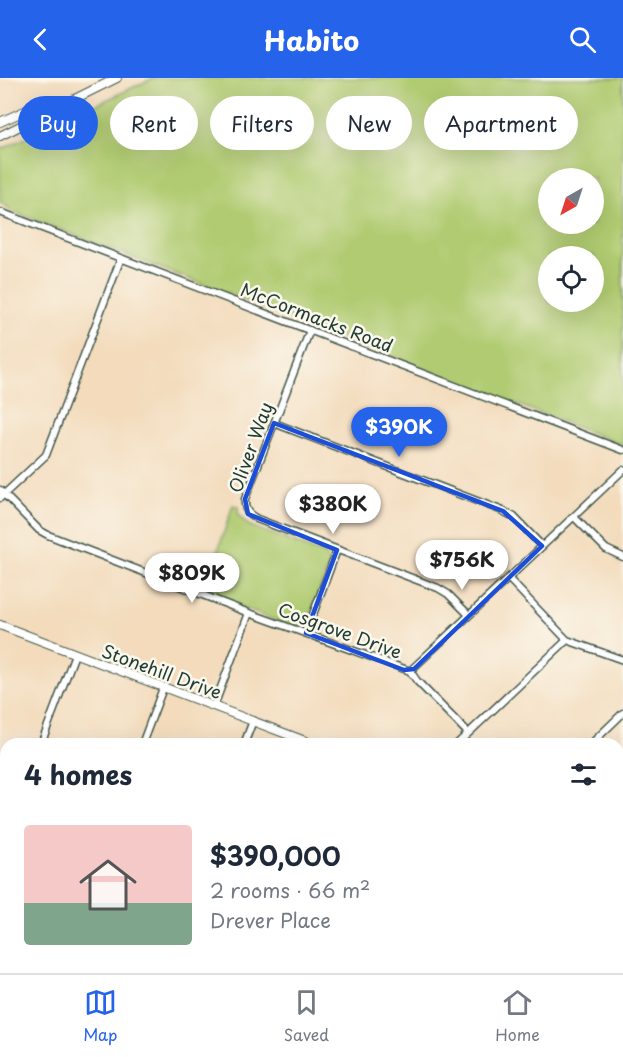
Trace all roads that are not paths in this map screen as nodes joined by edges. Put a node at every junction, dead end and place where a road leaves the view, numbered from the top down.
1 (117, 78) edge
2 (79, 96) edge
3 (18, 114) edge
4 (0, 122) edge
5 (18, 127) edge
6 (0, 136) edge
7 (0, 212) edge
8 (121, 258) junction
9 (310, 330) junction
10 (274, 423) junction
11 (623, 450) edge
12 (623, 470) edge
13 (1, 494) edge
14 (574, 517) junction
15 (542, 546) junction
16 (337, 550) junction
17 (623, 557) edge
18 (508, 578) junction
19 (249, 614) junction
20 (469, 615) junction
21 (0, 625) edge
22 (306, 633) junction
23 (567, 640) junction
24 (75, 654) junction
25 (623, 660) edge
26 (410, 671) junction
27 (163, 688) junction
28 (214, 706) junction
29 (623, 713) edge
30 (253, 721) junction
31 (468, 734) junction
32 (43, 738) edge
33 (144, 738) edge
34 (246, 738) edge
35 (297, 738) edge
36 (464, 738) edge
37 (597, 738) edge

1 - 2 street
3 - 4 street
5 - 6 street
7 - 8 street, McCormacks Road
8 - 9 street, McCormacks Road
8 - 13 street
9 - 10 street, Oliver Way
9 - 11 street, McCormacks Road
10 - 15 street
10 - 16 street, Oliver Way
12 - 14 street, Cosgrove Drive
13 - 19 street, Cosgrove Drive
14 - 15 street, Cosgrove Drive
14 - 17 street
15 - 18 street, Cosgrove Drive
16 - 20 street, Oliver Way
16 - 22 street
18 - 20 street, Cosgrove Drive
18 - 23 street
19 - 22 street, Cosgrove Drive
19 - 28 street
20 - 26 street, Cosgrove Drive
21 - 24 street, Stonehill Drive
22 - 26 street, Cosgrove Drive
23 - 25 street
23 - 31 street
24 - 27 street, Stonehill Drive
24 - 32 street
26 - 31 street
27 - 28 street, Stonehill Drive
27 - 33 street
28 - 30 street, Stonehill Drive
29 - 37 street
30 - 34 street
30 - 35 street, Stonehill Drive
31 - 36 street

